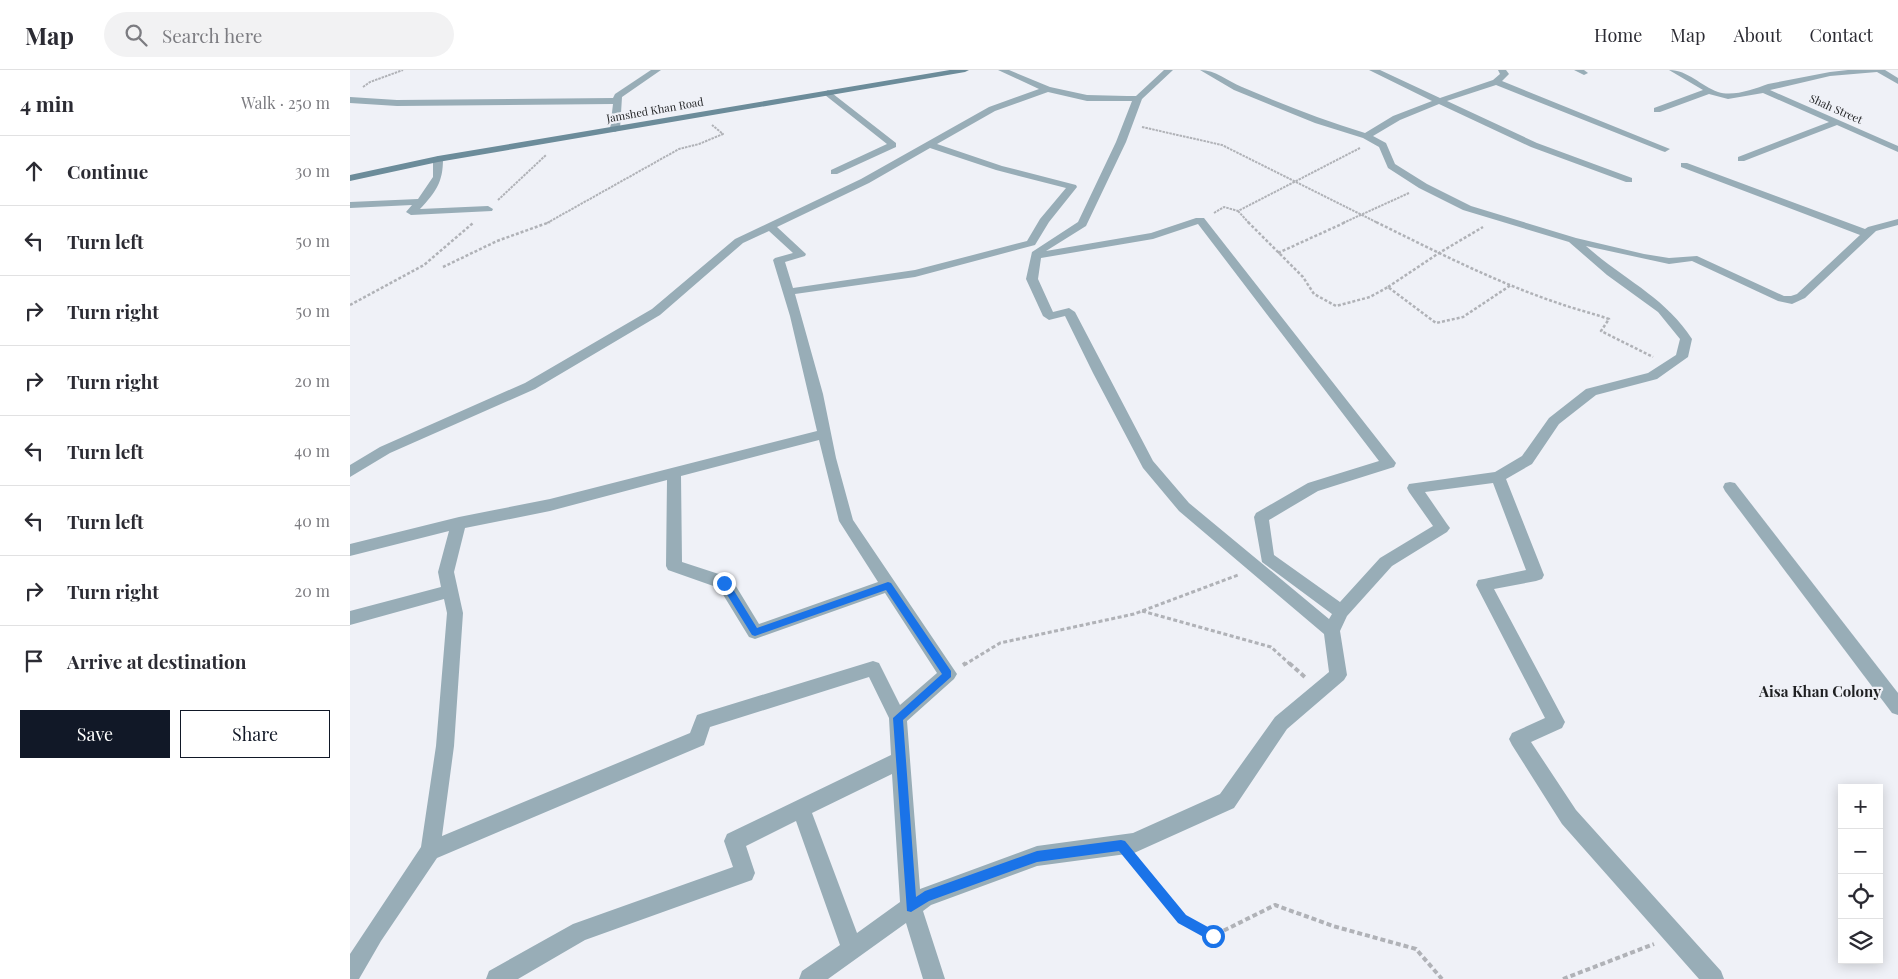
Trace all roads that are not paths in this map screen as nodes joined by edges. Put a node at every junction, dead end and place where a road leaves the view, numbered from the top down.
1 (657, 70) edge
2 (965, 70) edge
3 (1002, 70) edge
4 (1169, 70) edge
5 (1204, 70) edge
6 (1373, 70) edge
7 (1502, 70) edge
8 (1673, 70) edge
9 (1820, 70) edge
10 (1878, 70) edge
11 (1830, 74) junction
12 (1898, 81) edge
13 (1496, 82) junction
14 (1047, 89) junction
15 (1764, 90) junction
16 (1709, 91) junction
17 (828, 93) junction
18 (1138, 98) junction
19 (350, 100) edge
20 (618, 100) junction
21 (1440, 102) junction
22 (1657, 110) dead end
23 (1838, 122) junction
24 (615, 129) junction
25 (1370, 138) junction
26 (931, 145) junction
27 (1665, 149) dead end
28 (1898, 149) edge
29 (438, 159) junction
30 (1741, 159) dead end
31 (1684, 165) dead end
32 (834, 172) dead end
33 (350, 178) edge
34 (1629, 180) dead end
35 (422, 202) junction
36 (350, 205) edge
37 (488, 210) road end
38 (1898, 222) edge
39 (770, 226) junction
40 (1868, 234) junction
41 (1573, 240) junction
42 (1036, 256) junction
43 (788, 292) junction
44 (824, 434) junction
45 (350, 472) edge
46 (674, 474) junction
47 (1498, 477) junction
48 (1730, 487) dead end
49 (459, 523) junction
50 (350, 550) edge
51 (888, 585) junction
52 (450, 591) junction
53 (1341, 612) junction
54 (350, 618) edge
55 (1332, 631) junction
56 (1898, 707) edge
57 (898, 718) junction
58 (900, 760) junction
59 (800, 809) junction
60 (430, 851) junction
61 (911, 907) junction
62 (852, 949) junction
63 (350, 974) edge
64 (498, 979) edge
65 (810, 979) edge
66 (934, 979) edge
67 (1713, 979) edge

1 - 20 street
2 - 17 street, Jamshed Khan Road
3 - 14 street
4 - 18 street
5 - 25 street
6 - 21 street
7 - 13 street
8 - 16 street
9 - 11 street
10 - 11 street
10 - 12 street
11 - 15 street
13 - 21 street
13 - 27 street
14 - 18 street
14 - 26 street
15 - 16 street
15 - 23 street, Shah Street
16 - 22 street
17 - 24 street, Jamshed Khan Road
17 - 32 street
18 - 42 street
19 - 20 street
20 - 24 street
21 - 25 street
21 - 34 street
23 - 28 street, Shah Street
23 - 30 street
24 - 29 street, Jamshed Khan Road
25 - 41 street
26 - 39 street
26 - 43 street
29 - 33 street, Jamshed Khan Road
29 - 35 street
31 - 40 street
35 - 36 street
35 - 37 street
38 - 40 street
39 - 43 street
39 - 45 street
40 - 41 street
41 - 47 street
42 - 53 street
42 - 55 street
43 - 44 street
44 - 46 street
44 - 51 street
46 - 49 street
46 - 51 street
47 - 53 street
47 - 67 street
48 - 56 street
49 - 50 street
49 - 52 street
51 - 57 street
52 - 54 street
52 - 60 street
53 - 55 street
55 - 61 street
57 - 58 street
57 - 60 street
58 - 59 street
58 - 61 street
59 - 62 street
59 - 64 street
60 - 63 street
61 - 62 street
61 - 66 street
62 - 65 street

